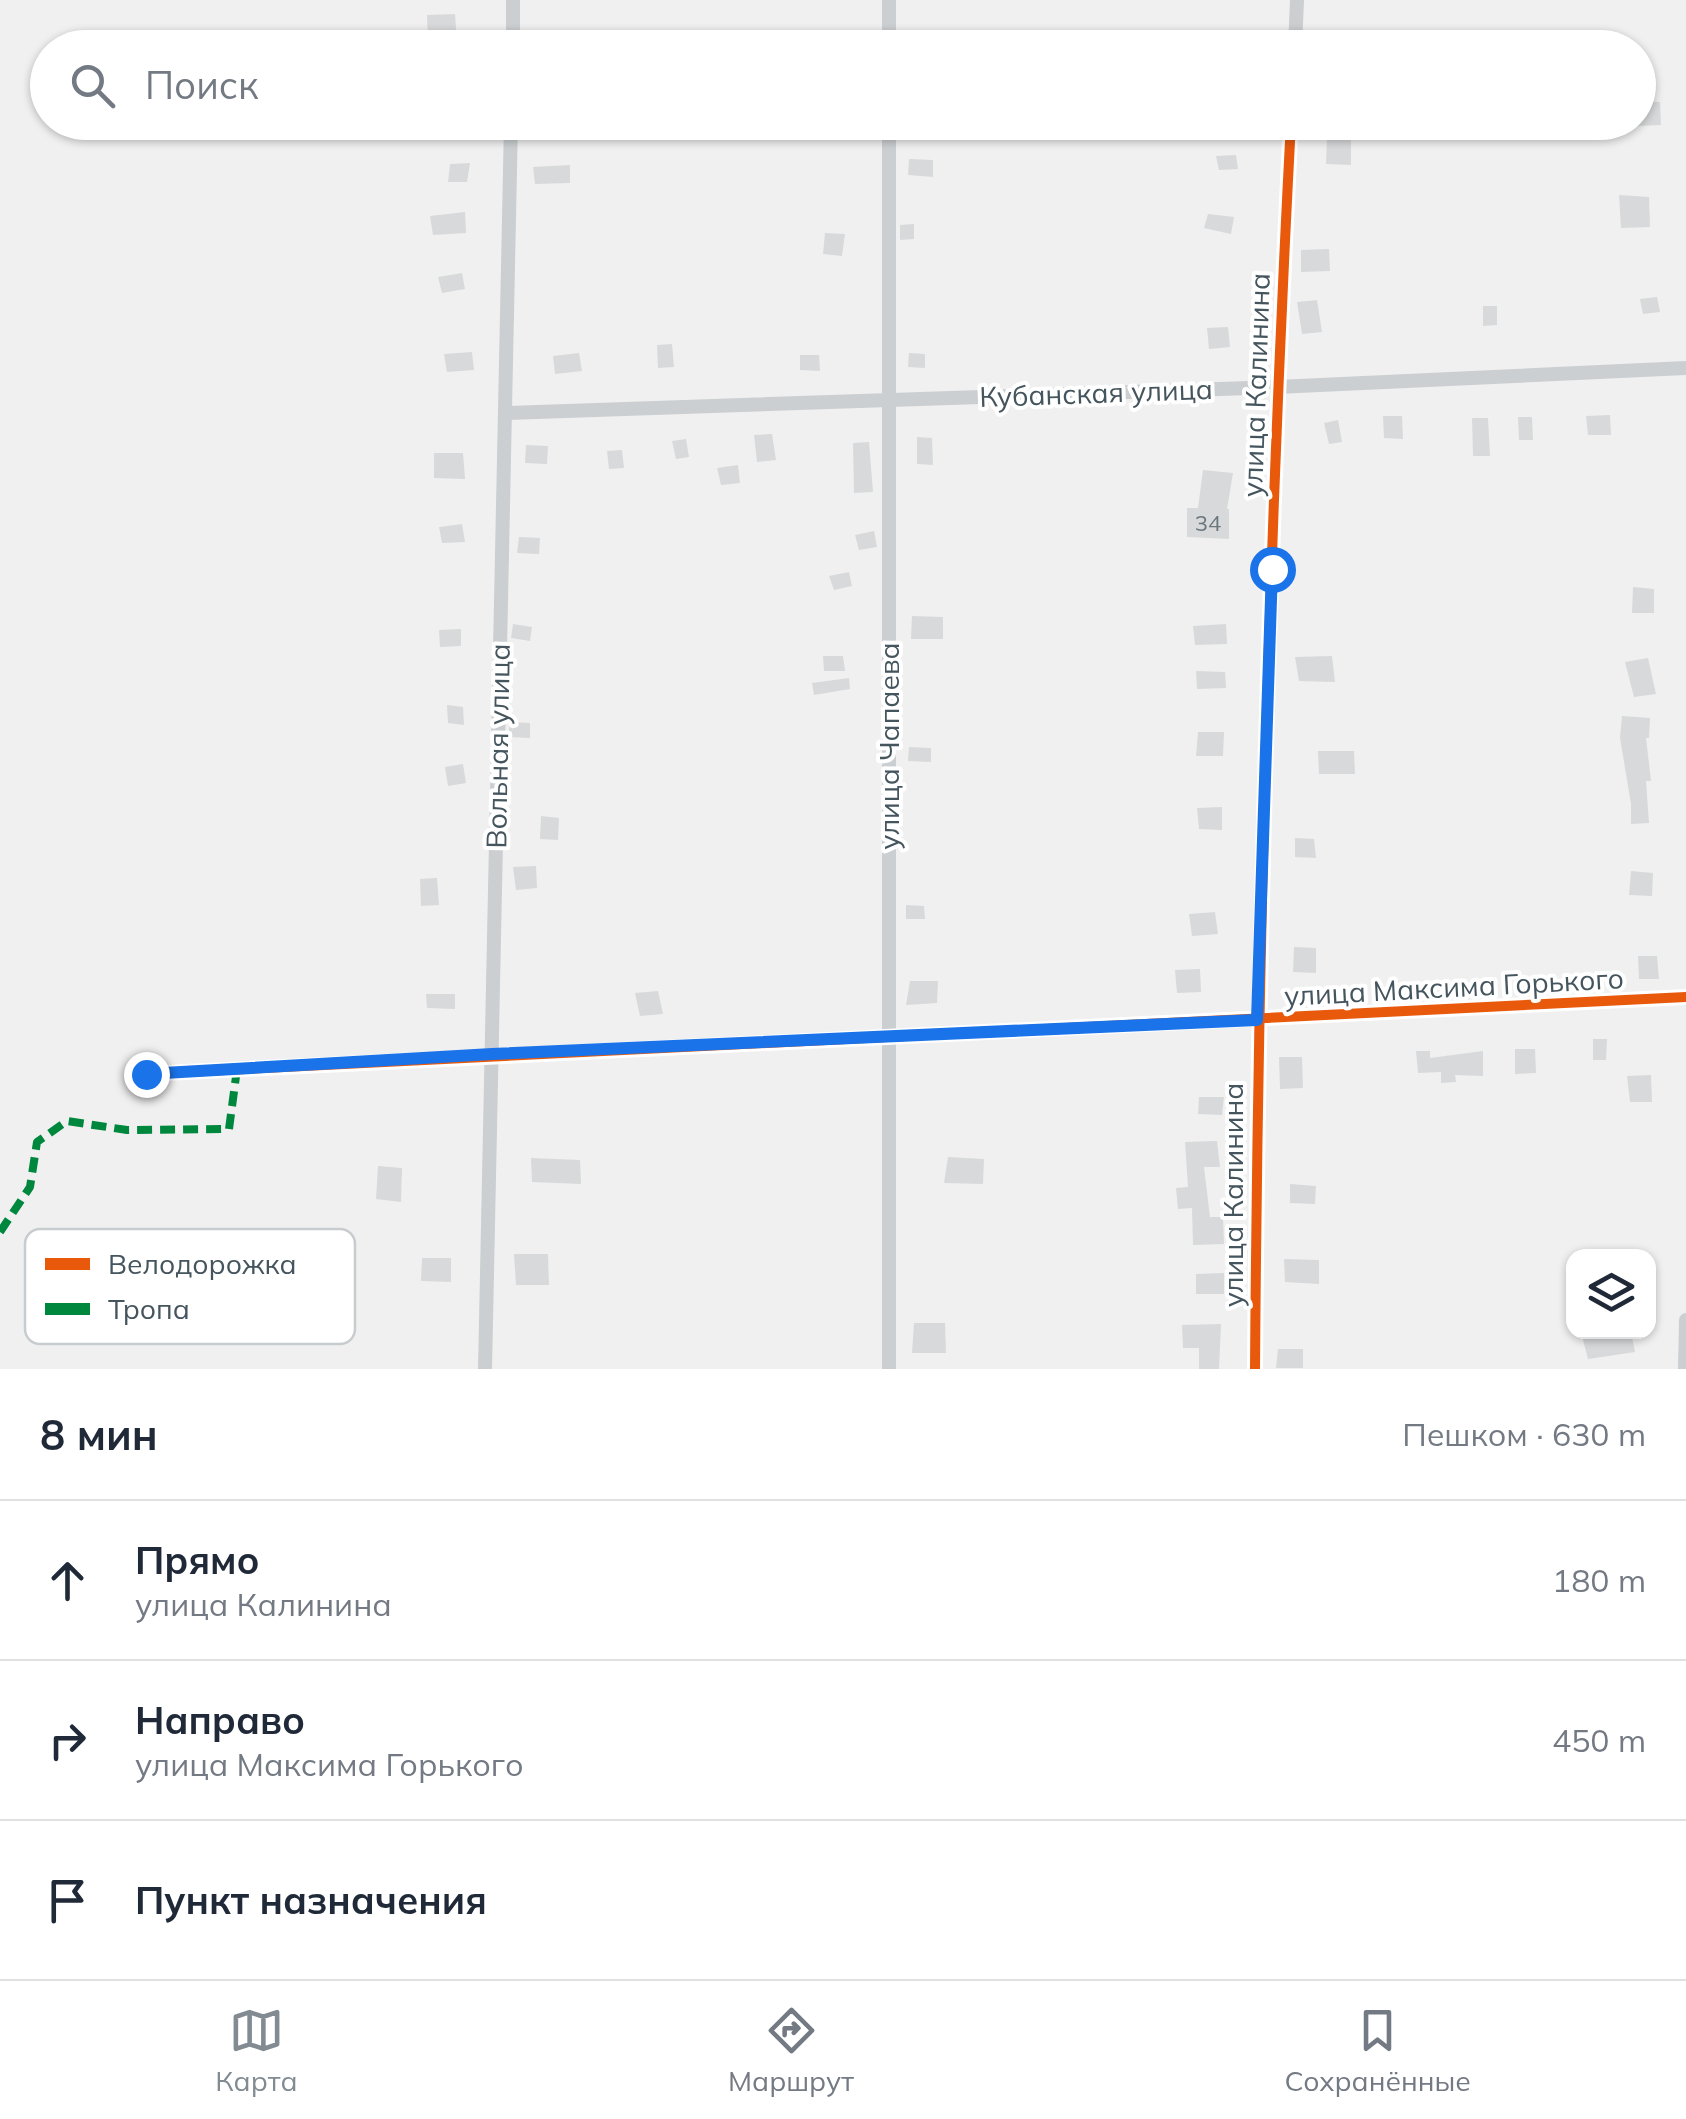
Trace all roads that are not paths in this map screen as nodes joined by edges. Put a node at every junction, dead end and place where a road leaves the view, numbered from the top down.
1 (514, 0) edge
2 (888, 0) edge
3 (1297, 0) edge
4 (513, 30) edge
5 (889, 30) edge
6 (1296, 30) edge
7 (511, 140) edge
8 (889, 140) edge
9 (1290, 140) edge
10 (1686, 368) edge
11 (1277, 386) junction
12 (889, 400) junction
13 (505, 413) junction
14 (1686, 997) edge
15 (1257, 1020) junction
16 (890, 1038) junction
17 (492, 1054) junction
18 (146, 1074) dead end
19 (1686, 1320) edge
20 (485, 1369) edge
21 (889, 1369) edge
22 (1255, 1369) edge
23 (1686, 1369) edge

1 - 4 street
2 - 5 street
3 - 6 street
7 - 13 street, Вольная улица
8 - 12 street, улица Чапаева
9 - 11 street, улица Калинина
10 - 11 street, Кубанская улица
11 - 12 street, Кубанская улица
11 - 15 street, улица Калинина
12 - 13 street, Кубанская улица
12 - 16 street, улица Чапаева
13 - 17 street, Вольная улица
14 - 15 street, улица Максима Горького
15 - 16 street, улица Максима Горького
15 - 22 street, улица Калинина
16 - 17 street, улица Максима Горького
16 - 21 street, улица Чапаева
17 - 18 street, улица Максима Горького
17 - 20 street, Вольная улица
19 - 23 street

